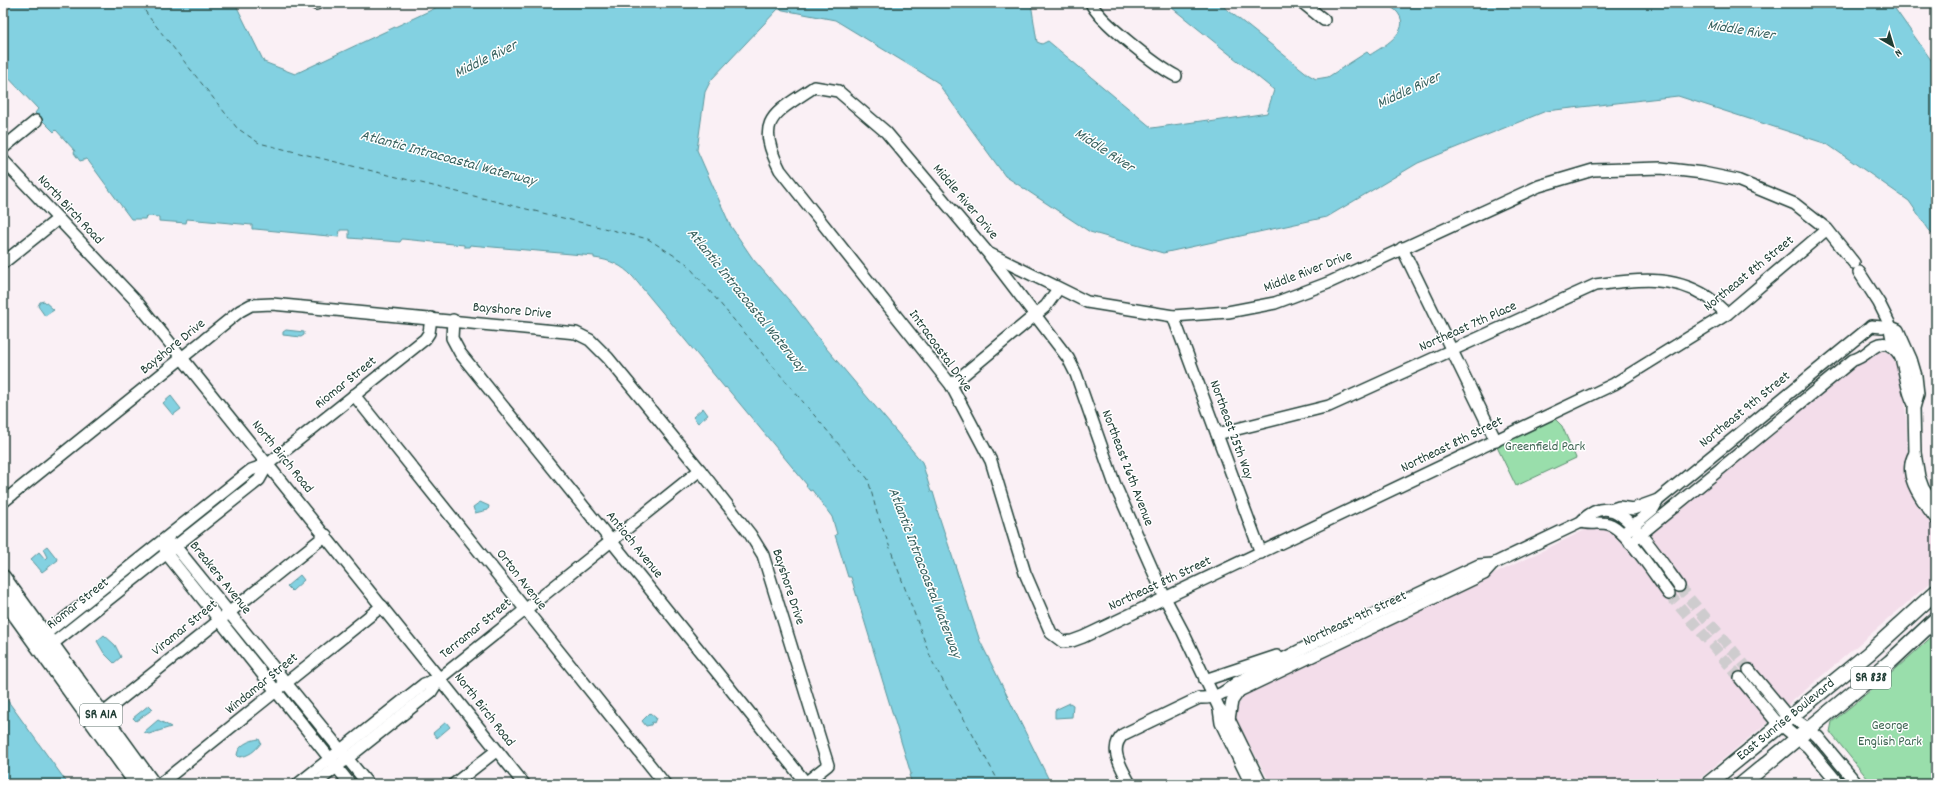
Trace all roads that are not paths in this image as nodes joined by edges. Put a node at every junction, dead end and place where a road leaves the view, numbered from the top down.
1 (1091, 3) edge
2 (1303, 3) edge
3 (1324, 20) dead end
4 (1176, 76) dead end
5 (788, 104) joint
6 (36, 121) dead end
7 (3, 148) edge
8 (3, 160) edge
9 (58, 220) junction
10 (1827, 229) junction
11 (1402, 248) junction
12 (988, 253) junction
13 (3, 264) edge
14 (1058, 289) junction
15 (1036, 314) junction
16 (1727, 314) junction
17 (1173, 316) junction
18 (431, 318) junction
19 (453, 320) junction
20 (1887, 325) junction
21 (1451, 351) junction
22 (1901, 357) junction
23 (182, 359) junction
24 (1853, 360) junction
25 (951, 385) junction
26 (354, 395) junction
27 (1914, 404) junction
28 (1217, 434) junction
29 (1496, 441) junction
30 (1916, 454) junction
31 (268, 464) junction
32 (700, 470) junction
33 (1658, 500) junction
34 (3, 502) edge
35 (1936, 508) edge
36 (1610, 510) junction
37 (1936, 519) edge
38 (1581, 522) junction
39 (1637, 530) junction
40 (326, 535) junction
41 (1626, 539) junction
42 (163, 541) junction
43 (612, 542) junction
44 (170, 550) junction
45 (1260, 554) junction
46 (1493, 564) junction
47 (3, 577) edge
48 (1679, 586) tunnel mouth
49 (1936, 592) edge
50 (1669, 594) tunnel mouth
51 (3, 598) edge
52 (1165, 598) junction
53 (382, 606) junction
54 (525, 610) junction
55 (229, 613) junction
56 (1936, 619) edge
57 (219, 620) junction
58 (44, 642) junction
59 (1063, 642) joint
60 (1286, 657) junction
61 (1749, 670) tunnel mouth
62 (440, 678) junction
63 (1740, 678) tunnel mouth
64 (1205, 680) junction
65 (286, 683) junction
66 (276, 691) junction
67 (1239, 691) junction
68 (1225, 692) junction
69 (1214, 698) junction
70 (1219, 708) junction
71 (101, 715) junction
72 (1229, 719) junction
73 (1785, 720) junction
74 (1804, 733) junction
75 (496, 751) junction
76 (344, 754) junction
77 (333, 763) junction
78 (805, 783) edge
79 (137, 784) edge
80 (153, 784) edge
81 (160, 784) edge
82 (298, 784) edge
83 (315, 784) edge
84 (350, 784) edge
85 (368, 784) edge
86 (454, 784) edge
87 (524, 784) edge
88 (665, 784) edge
89 (1130, 784) edge
90 (1251, 784) edge
91 (1261, 784) edge
92 (1708, 784) edge
93 (1742, 784) edge
94 (1839, 784) edge
95 (1857, 784) edge

1 - 4 street
2 - 3 street
5 - 12 street, Middle River Drive
5 - 25 street, Intracoastal Drive
6 - 7 street
8 - 9 street, North Birch Road
9 - 13 street
9 - 23 street, North Birch Road
10 - 11 street, Middle River Drive
10 - 16 street, Northeast 8th Street
10 - 20 street, Middle River Drive
11 - 17 street, Middle River Drive
11 - 21 street
12 - 14 street, Middle River Drive
12 - 15 street, Northeast 26th Avenue
14 - 15 street
14 - 17 street, Middle River Drive
15 - 25 street
15 - 52 street, Northeast 26th Avenue
16 - 21 street, Northeast 7th Place
16 - 29 street, Northeast 8th Street
17 - 28 street, Northeast 25th Way
18 - 19 street, Bayshore Drive
18 - 23 street, Bayshore Drive
18 - 26 street, Riomar Street
19 - 32 street, Bayshore Drive
19 - 43 street, Antioch Avenue
20 - 22 street, Middle River Drive
20 - 24 street, Northeast 9th Street
20 - 27 street, Middle River Drive
20 - 33 street, Northeast 9th Street
21 - 28 street, Northeast 7th Place
21 - 29 street
22 - 24 street, Northeast 9th Street
22 - 27 street, Middle River Drive
23 - 31 street, North Birch Road
23 - 34 street, Bayshore Drive
24 - 39 street, Northeast 9th Street
25 - 59 street, Intracoastal Drive
26 - 31 street, Riomar Street
26 - 54 street, Orton Avenue
27 - 30 street, Middle River Drive
28 - 45 street, Northeast 25th Way
29 - 45 street, Northeast 8th Street
30 - 35 street, Middle River Drive
30 - 37 street, Middle River Drive
31 - 40 street, North Birch Road
31 - 42 street, Riomar Street
31 - 44 street, Riomar Street
32 - 43 street, Terramar Street
32 - 78 street, Bayshore Drive
33 - 36 street, Northeast 9th Street
33 - 39 street, Northeast 9th Street
36 - 38 street, Northeast 9th Street
36 - 39 street
38 - 41 street, Northeast 9th Street
38 - 46 street, Northeast 9th Street
39 - 41 street, Northeast 9th Street
39 - 48 street
40 - 53 street, North Birch Road
40 - 55 street, Viramar Street
41 - 50 street
42 - 44 street, Breakers Avenue
42 - 58 street, Riomar Street
43 - 54 street, Terramar Street
43 - 78 street, Antioch Avenue
44 - 55 street, Breakers Avenue
44 - 57 street, Breakers Avenue
44 - 58 street, Riomar Street
45 - 52 street, Northeast 8th Street
46 - 60 street, Northeast 9th Street
46 - 67 street, Northeast 9th Street
47 - 58 main road, SR A1A
49 - 73 main road, East Sunrise Boulevard / SR 838
51 - 58 main road, SR A1A
52 - 59 street, Northeast 8th Street
52 - 64 street, Northeast 26th Avenue
53 - 62 street, North Birch Road
53 - 65 street, Windamar Street
54 - 62 street, Terramar Street
54 - 88 street, Orton Avenue
55 - 57 street, Viramar Street
55 - 65 street, Breakers Avenue
56 - 74 main road, East Sunrise Boulevard / SR 838
57 - 66 street, Breakers Avenue
57 - 71 street, Viramar Street
58 - 71 main road, SR A1A
58 - 79 main road, SR A1A
60 - 64 street, Northeast 9th Street
60 - 68 street, Northeast 9th Street
61 - 73 street
62 - 75 street, North Birch Road
62 - 76 street, Terramar Street
63 - 73 street
64 - 69 street, Northeast 26th Avenue
65 - 66 street, Windamar Street
65 - 76 street, Breakers Avenue
66 - 77 street, Breakers Avenue
66 - 81 street, Windamar Street
67 - 68 street, Northeast 9th Street
67 - 72 street
68 - 69 street, Northeast 9th Street
69 - 70 street, Northeast 26th Avenue
69 - 89 street, Northeast 9th Street
70 - 72 street, Northeast 26th Avenue
70 - 90 street, Northeast 26th Avenue
71 - 80 main road, SR A1A
72 - 91 street, Northeast 26th Avenue
73 - 74 street
73 - 92 main road, East Sunrise Boulevard / SR 838
74 - 93 main road, East Sunrise Boulevard / SR 838
74 - 94 street
74 - 95 street
75 - 86 street
75 - 87 street, North Birch Road
76 - 77 street, Terramar Street
76 - 85 street, Breakers Avenue
77 - 82 street, Terramar Street
77 - 83 street, Terramar Street
77 - 84 street, Breakers Avenue

